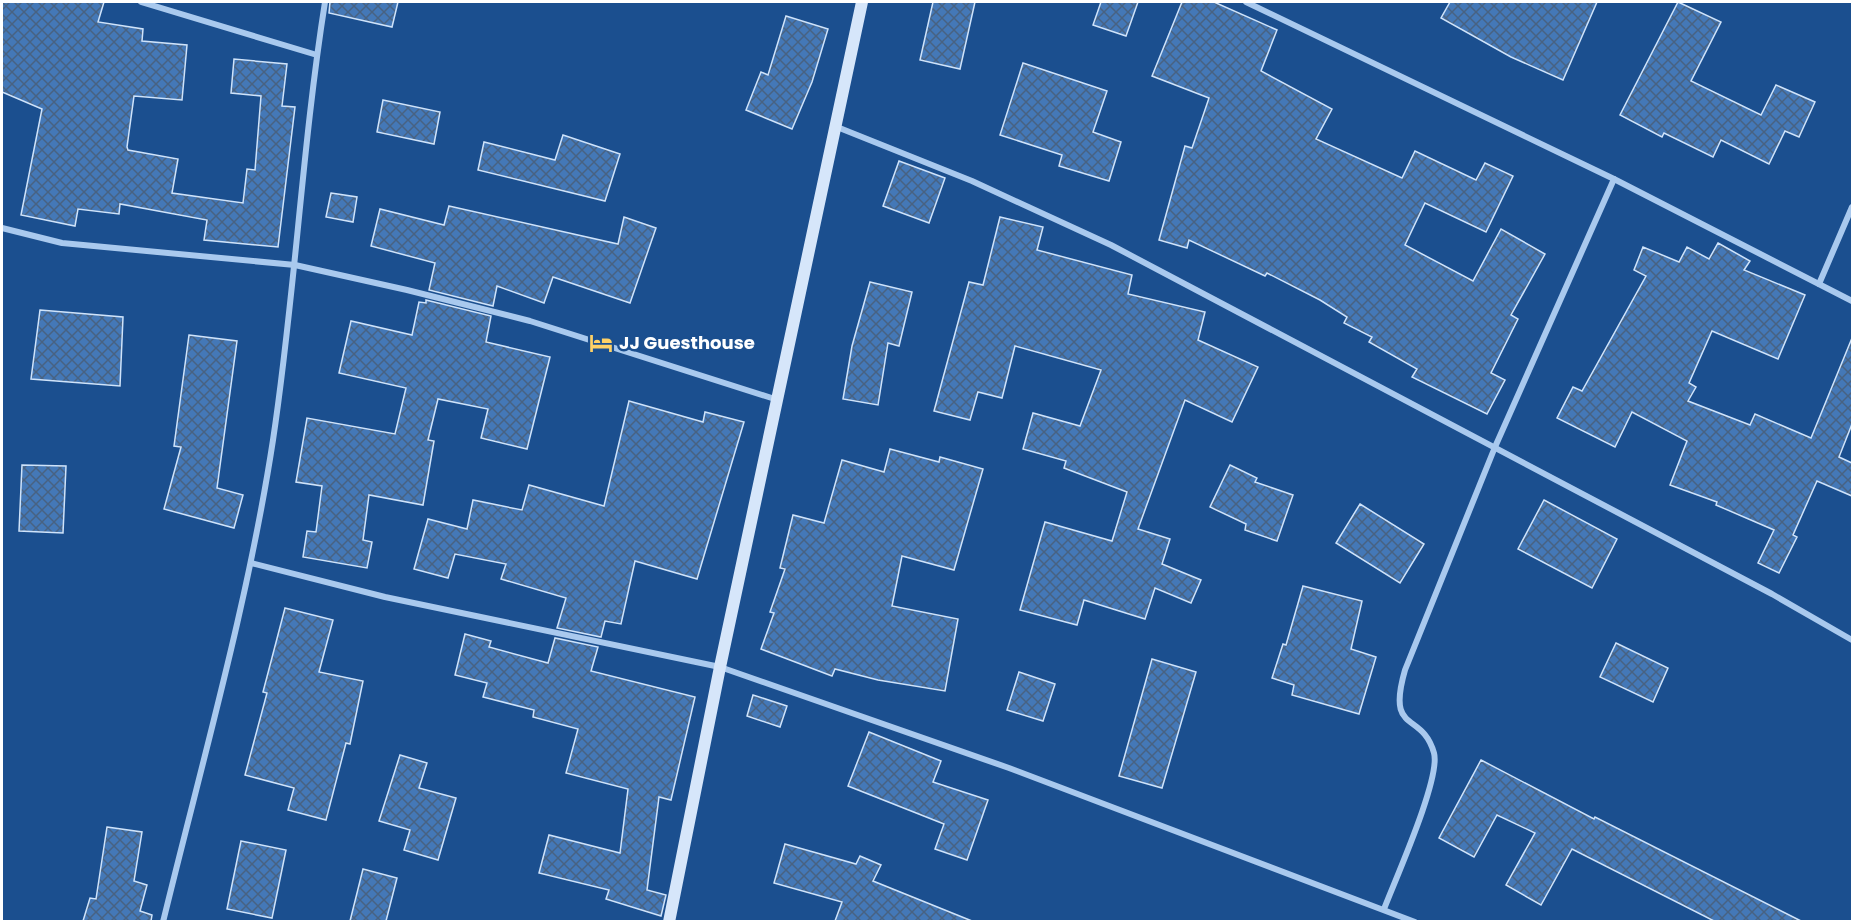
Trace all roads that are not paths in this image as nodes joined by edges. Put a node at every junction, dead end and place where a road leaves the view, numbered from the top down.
1 (141, 2) edge
2 (325, 2) edge
3 (862, 2) edge
4 (1246, 2) edge
5 (317, 55) junction
6 (837, 127) junction
7 (1614, 179) junction
8 (1852, 207) edge
9 (2, 228) edge
10 (294, 265) junction
11 (1820, 284) junction
12 (1852, 301) edge
13 (778, 400) junction
14 (1495, 447) junction
15 (251, 563) junction
16 (1852, 640) edge
17 (720, 667) junction
18 (1384, 909) junction
19 (164, 921) edge
20 (669, 921) edge
21 (1415, 921) edge

1 - 5 street
2 - 5 street
3 - 6 street
4 - 7 street
5 - 10 street
6 - 13 street
6 - 14 street
7 - 11 street
7 - 14 street
8 - 11 street
9 - 10 street
10 - 13 street
10 - 15 street
11 - 12 street
13 - 17 street
14 - 16 street
14 - 18 street
15 - 17 street
15 - 19 street
17 - 18 street
17 - 20 street
18 - 21 street

